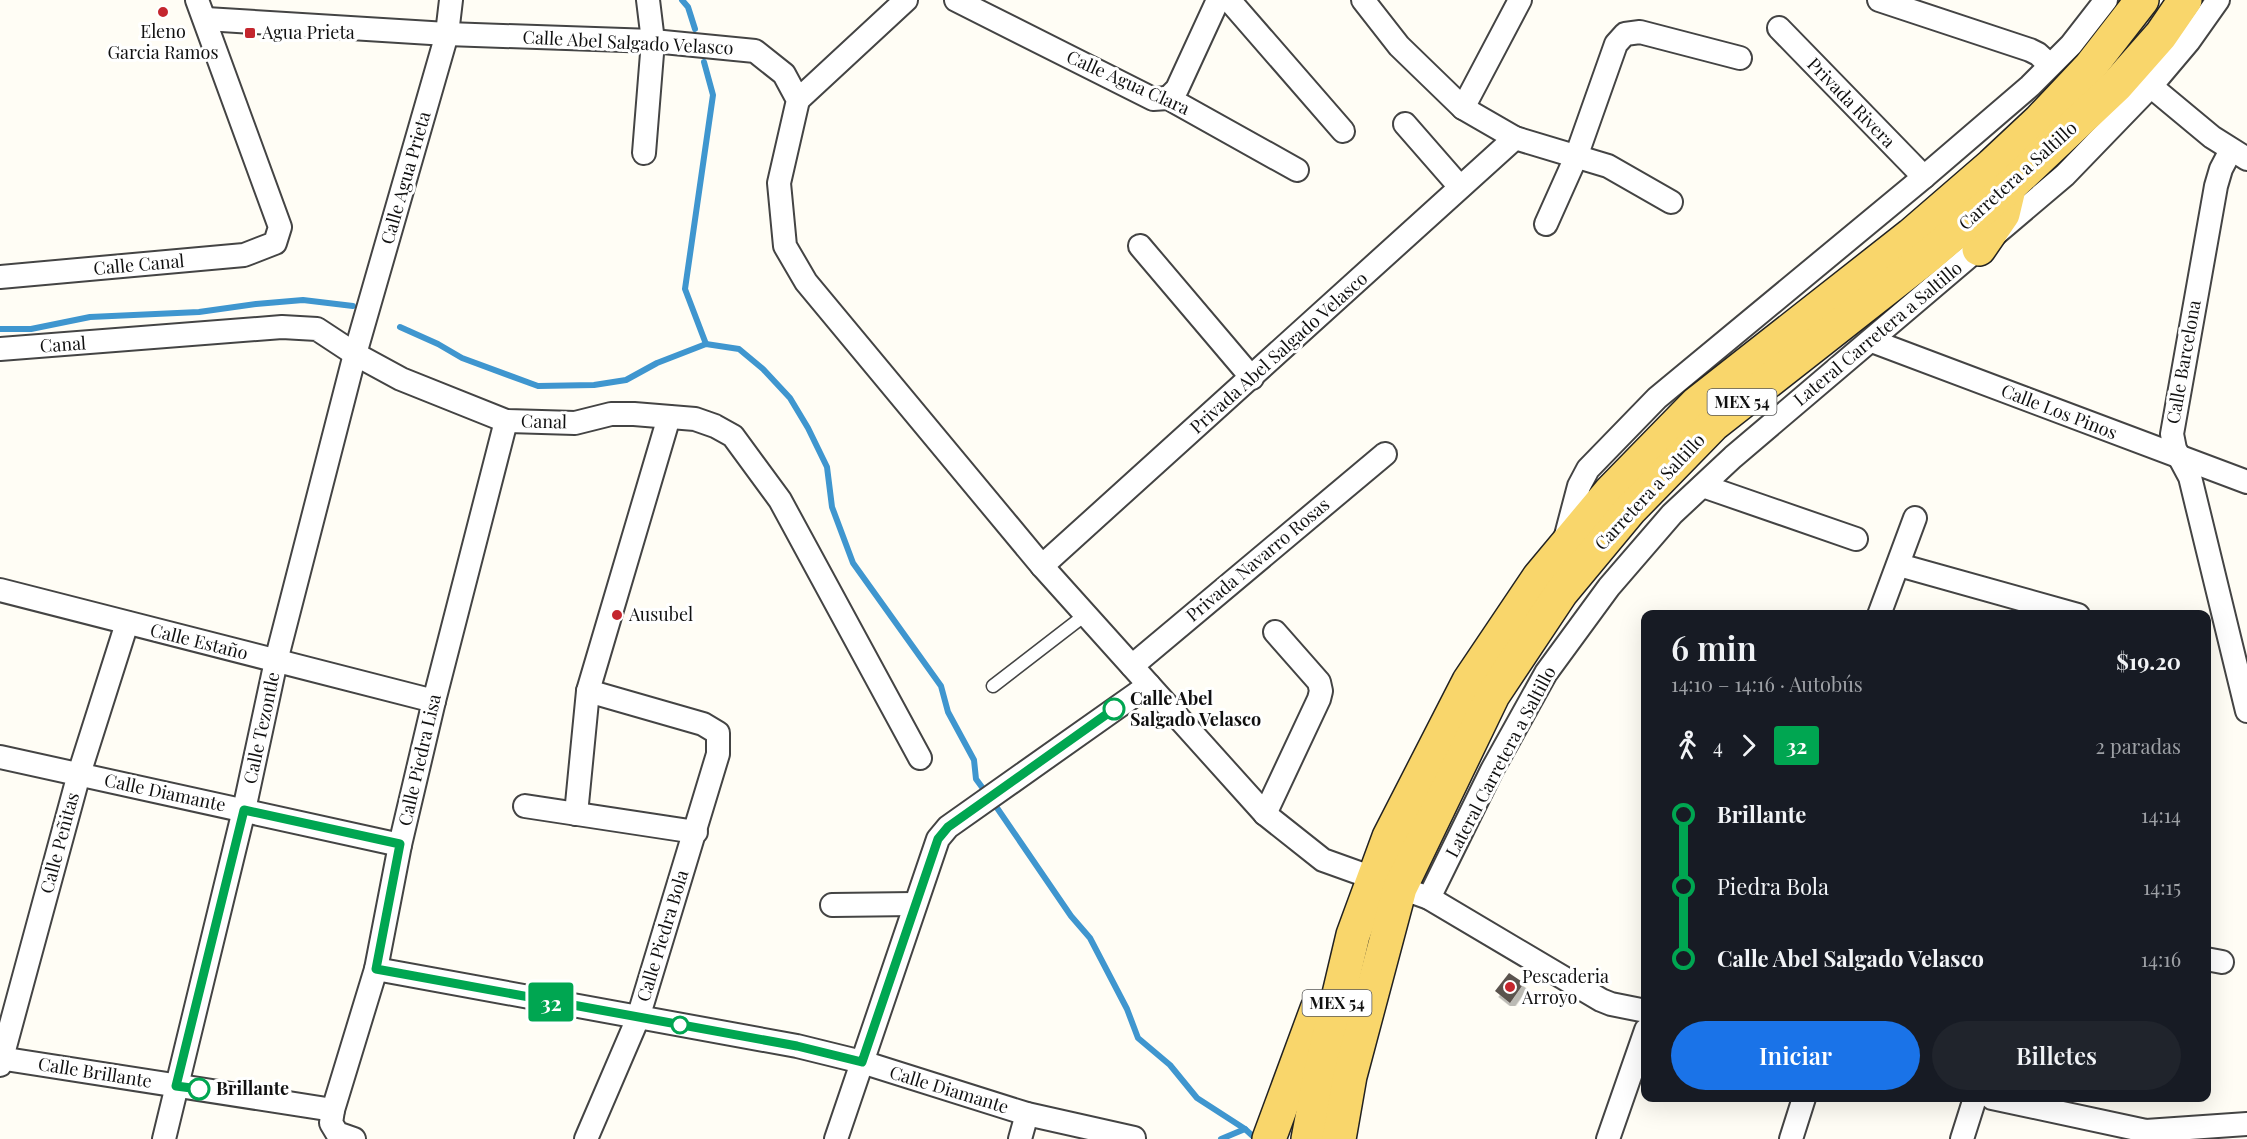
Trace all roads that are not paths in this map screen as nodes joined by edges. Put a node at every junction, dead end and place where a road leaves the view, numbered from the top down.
1 (451, 0) edge
2 (648, 0) edge
3 (906, 0) edge
4 (956, 0) edge
5 (1218, 0) edge
6 (1229, 0) edge
7 (1363, 0) edge
8 (1520, 0) edge
9 (1879, 0) edge
10 (2106, 0) edge
11 (2142, 0) edge
12 (2185, 0) edge
13 (2218, 0) edge
14 (202, 10) edge
15 (1779, 28) dead end
16 (447, 34) junction
17 (653, 41) junction
18 (1740, 58) dead end
19 (2050, 65) junction
20 (2141, 77) junction
21 (1168, 98) junction
22 (798, 100) junction
23 (1462, 108) junction
24 (1405, 124) dead end
25 (1343, 131) dead end
26 (1515, 138) junction
27 (644, 153) dead end
28 (2239, 155) edge
29 (1576, 157) junction
30 (1297, 170) dead end
31 (1924, 177) junction
32 (2010, 186) junction
33 (1460, 187) junction
34 (1671, 202) dead end
35 (1546, 224) dead end
36 (1140, 246) dead end
37 (1979, 249) junction
38 (0, 277) edge
39 (1872, 341) junction
40 (0, 349) edge
41 (356, 354) junction
42 (1252, 378) junction
43 (669, 417) junction
44 (506, 421) junction
45 (1385, 454) dead end
46 (2179, 457) junction
47 (2247, 482) edge
48 (1703, 486) junction
49 (1915, 518) dead end
50 (1856, 539) dead end
51 (1563, 548) junction
52 (1899, 565) junction
53 (1042, 566) junction
54 (0, 590) edge
55 (1882, 610) edge
56 (2060, 610) edge
57 (1085, 615) junction
58 (127, 623) junction
59 (1275, 632) dead end
60 (276, 661) junction
61 (1132, 666) junction
62 (1149, 685) junction
63 (993, 686) dead end
64 (588, 691) junction
65 (434, 701) junction
66 (2247, 711) edge
67 (0, 757) edge
68 (920, 758) dead end
69 (80, 774) junction
70 (525, 806) dead end
71 (244, 810) junction
72 (576, 814) junction
73 (1265, 814) junction
74 (696, 832) junction
75 (400, 844) junction
76 (1401, 888) junction
77 (915, 904) junction
78 (832, 905) dead end
79 (376, 969) junction
80 (1641, 1010) edge
81 (638, 1018) junction
82 (1641, 1044) edge
83 (0, 1060) edge
84 (862, 1062) junction
85 (1322, 1070) junction
86 (176, 1086) junction
87 (1803, 1102) edge
88 (1974, 1102) edge
89 (2008, 1102) edge
90 (333, 1110) junction
91 (1028, 1114) junction
92 (2247, 1124) edge
93 (2144, 1135) edge
94 (345, 1136) edge
95 (1134, 1138) edge
96 (164, 1139) edge
97 (586, 1139) edge
98 (836, 1139) edge
99 (1020, 1139) edge
100 (1269, 1139) edge
101 (1308, 1139) edge
102 (1340, 1139) edge
103 (1608, 1139) edge
104 (1791, 1139) edge
105 (1962, 1139) edge

1 - 16 street, Calle Agua Prieta
2 - 17 street
3 - 22 street
4 - 21 street, Calle Agua Clara
5 - 21 street
6 - 25 street
7 - 23 street
8 - 23 street
9 - 19 street
10 - 19 street
11 - 51 main road, Carretera a Saltillo / MEX 54
12 - 20 main road, Carretera a Saltillo / MEX 54
13 - 20 street, Lateral Carretera a Saltillo
14 - 16 street, Calle Abel Salgado Velasco
14 - 38 street, Calle Canal
15 - 31 street, Privada Rivera
16 - 17 street, Calle Abel Salgado Velasco
16 - 41 street, Calle Agua Prieta
17 - 22 street, Calle Abel Salgado Velasco
17 - 27 street
18 - 29 street
19 - 31 street
20 - 28 street
20 - 32 main road, Carretera a Saltillo / MEX 54
20 - 37 street, Lateral Carretera a Saltillo
21 - 30 street, Calle Agua Clara
22 - 53 street
23 - 26 street
24 - 33 street
26 - 29 street
26 - 33 street, Privada Abel Salgado Velasco
28 - 46 street, Calle Barcelona
29 - 34 street
29 - 35 street
31 - 51 street
32 - 37 main road
32 - 76 main road, Carretera a Saltillo / MEX 54
33 - 42 street, Privada Abel Salgado Velasco
36 - 42 street
37 - 39 street, Lateral Carretera a Saltillo
39 - 46 street, Calle Los Pinos
39 - 48 street, Lateral Carretera a Saltillo
40 - 41 street, Canal
41 - 44 street, Canal
41 - 60 street, Calle Tezontle
42 - 53 street, Privada Abel Salgado Velasco
43 - 44 street, Canal
43 - 64 street
43 - 68 street, Canal
44 - 65 street, Calle Piedra Lisa
45 - 61 street, Privada Navarro Rosas
46 - 47 street, Calle Los Pinos
46 - 66 street, Calle Barcelona
48 - 50 street
48 - 76 street, Lateral Carretera a Saltillo
49 - 52 street
51 - 76 main road, Carretera a Saltillo / MEX 54
52 - 55 street
52 - 56 street
53 - 57 street
54 - 58 street, Calle Estaño
57 - 61 street
57 - 63 lane
58 - 60 street, Calle Estaño
58 - 69 street, Calle Peñitas
59 - 73 street
60 - 65 street, Calle Estaño
60 - 71 street, Calle Tezontle
61 - 62 street
62 - 73 street
62 - 77 street
64 - 72 street
64 - 74 street, Calle Piedra Bola
65 - 75 street, Calle Piedra Lisa
67 - 69 street, Calle Diamante
69 - 71 street, Calle Diamante
69 - 83 street, Calle Peñitas
70 - 72 street
71 - 75 street, Calle Diamante
71 - 86 street, Calle Tezontle
72 - 74 street
73 - 76 street
74 - 81 street, Calle Piedra Bola
75 - 79 street, Calle Piedra Lisa
76 - 80 street
76 - 85 main road, Carretera a Saltillo / MEX 54
76 - 85 main road, Carretera a Saltillo / MEX 54
77 - 78 street
77 - 84 street
79 - 81 street, Calle Diamante
79 - 90 street, Calle Piedra Lisa
81 - 84 street, Calle Diamante
81 - 97 street, Calle Piedra Bola
82 - 103 street
83 - 86 street, Calle Brillante
84 - 91 street, Calle Diamante
84 - 98 street
85 - 100 main road
85 - 101 main road, Carretera a Saltillo / MEX 54
85 - 102 main road, Carretera a Saltillo / MEX 54
86 - 90 street, Calle Brillante
86 - 96 street, Calle Tezontle
87 - 104 street
88 - 105 street
89 - 93 street
90 - 94 street, Calle Piedra Lisa
91 - 95 street, Calle Diamante
91 - 99 street
92 - 93 street

